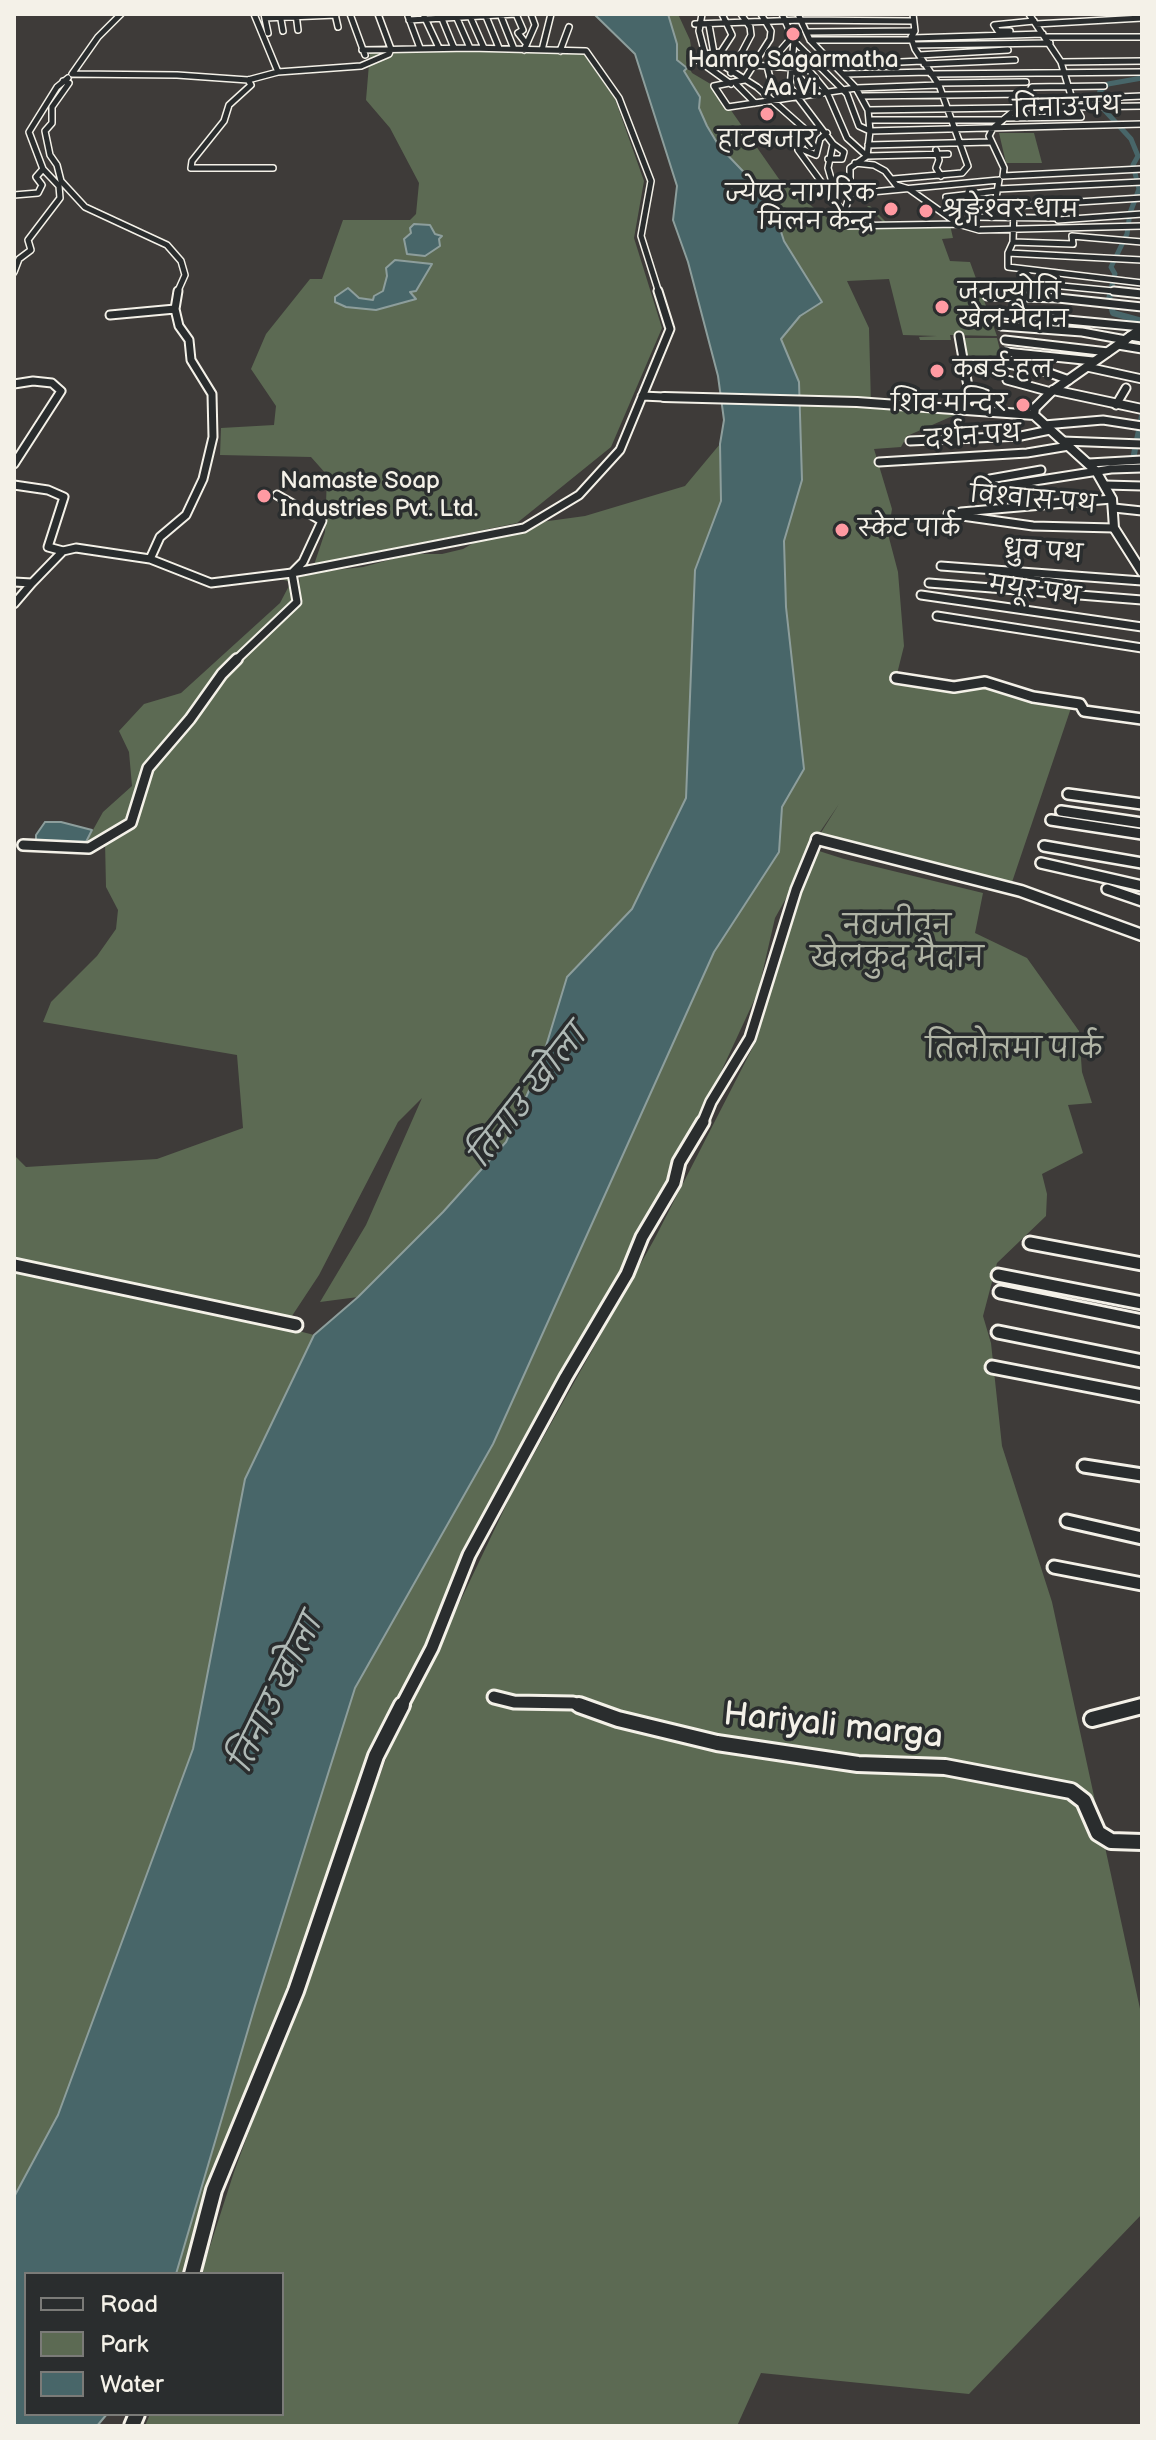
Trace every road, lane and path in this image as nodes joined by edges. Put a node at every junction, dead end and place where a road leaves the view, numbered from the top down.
1 (122, 14) edge
2 (254, 14) edge
3 (336, 14) edge
4 (350, 14) edge
5 (378, 14) edge
6 (500, 14) edge
7 (516, 14) edge
8 (531, 14) edge
9 (551, 14) edge
10 (702, 14) edge
11 (722, 14) edge
12 (741, 14) edge
13 (761, 14) edge
14 (1029, 14) edge
15 (1065, 14) edge
16 (1093, 14) edge
17 (296, 15) edge
18 (312, 15) edge
19 (470, 15) edge
20 (485, 15) edge
21 (265, 16) edge
22 (280, 16) edge
23 (441, 16) edge
24 (456, 16) edge
25 (408, 17) edge
26 (424, 17) edge
27 (783, 17) edge
28 (800, 18) edge
29 (913, 18) edge
30 (1142, 18) edge
31 (766, 21) junction
32 (747, 22) junction
33 (729, 24) junction
34 (697, 25) junction
35 (709, 25) junction
36 (338, 27) dead end
37 (569, 27) dead end
38 (315, 29) dead end
39 (298, 30) dead end
40 (973, 30) dead end
41 (283, 31) dead end
42 (807, 32) junction
43 (268, 33) dead end
44 (1043, 33) junction
45 (913, 37) junction
46 (794, 38) junction
47 (810, 40) junction
48 (1142, 40) edge
49 (1003, 43) junction
50 (525, 46) junction
51 (420, 48) junction
52 (439, 48) junction
53 (454, 48) junction
54 (470, 48) junction
55 (484, 48) junction
56 (499, 48) junction
57 (391, 49) junction
58 (514, 49) junction
59 (362, 50) junction
60 (542, 50) junction
61 (1008, 50) junction
62 (560, 51) junction
63 (714, 53) junction
64 (705, 54) junction
65 (921, 60) junction
66 (1015, 60) junction
67 (699, 61) dead end
68 (1142, 61) edge
69 (1061, 62) junction
70 (753, 65) junction
71 (836, 65) junction
72 (361, 66) junction
73 (767, 66) junction
74 (806, 66) junction
75 (776, 67) junction
76 (822, 67) junction
77 (791, 68) junction
78 (278, 72) junction
79 (1142, 72) edge
80 (731, 73) junction
81 (1065, 73) junction
82 (72, 74) junction
83 (844, 74) junction
84 (1023, 75) junction
85 (934, 78) junction
86 (248, 80) junction
87 (744, 80) junction
88 (850, 80) junction
89 (63, 81) junction
90 (1026, 82) junction
91 (734, 84) junction
92 (1068, 86) junction
93 (1104, 86) dead end
94 (856, 88) junction
95 (1031, 89) junction
96 (843, 90) junction
97 (763, 92) junction
98 (827, 92) junction
99 (1024, 94) junction
100 (943, 95) junction
101 (798, 96) junction
102 (812, 96) junction
103 (863, 96) junction
104 (1142, 96) edge
105 (778, 97) junction
106 (1062, 99) dead end
107 (1072, 99) junction
108 (755, 103) junction
109 (1142, 106) edge
110 (1076, 108) junction
111 (1016, 109) junction
112 (868, 110) junction
113 (947, 111) junction
114 (1004, 119) junction
115 (869, 120) junction
116 (950, 120) junction
117 (1142, 124) edge
118 (993, 128) junction
119 (807, 131) junction
120 (826, 131) junction
121 (869, 133) junction
122 (956, 136) junction
123 (990, 142) junction
124 (833, 144) junction
125 (868, 145) junction
126 (980, 147) dead end
127 (799, 148) junction
128 (996, 152) junction
129 (937, 153) junction
130 (948, 154) dead end
131 (867, 156) junction
132 (828, 159) junction
133 (855, 163) junction
134 (1119, 167) junction
135 (273, 168) dead end
136 (43, 169) junction
137 (1142, 169) edge
138 (1027, 170) dead end
139 (941, 176) junction
140 (1001, 178) junction
141 (893, 179) junction
142 (1140, 182) edge
143 (940, 187) junction
144 (909, 189) junction
145 (1022, 189) junction
146 (998, 190) junction
147 (850, 194) junction
148 (14, 195) edge
149 (946, 197) junction
150 (1138, 198) edge
151 (951, 206) dead end
152 (1014, 206) junction
153 (1023, 206) junction
154 (1142, 214) edge
155 (846, 216) junction
156 (971, 217) dead end
157 (1014, 219) junction
158 (958, 224) junction
159 (1141, 226) edge
160 (1013, 230) junction
161 (1013, 242) junction
162 (1142, 242) edge
163 (1008, 253) junction
164 (1142, 264) edge
165 (14, 272) edge
166 (1020, 282) dead end
167 (1142, 283) edge
168 (1142, 294) edge
169 (987, 296) dead end
170 (1142, 307) edge
171 (175, 309) junction
172 (993, 313) dead end
173 (110, 315) dead end
174 (1001, 326) dead end
175 (1142, 328) edge
176 (959, 336) dead end
177 (1142, 338) edge
178 (1005, 340) dead end
179 (1125, 340) junction
180 (1142, 349) edge
181 (1006, 352) dead end
182 (1108, 352) junction
183 (1003, 363) dead end
184 (1090, 364) junction
185 (1016, 377) dead end
186 (1142, 379) edge
187 (1007, 380) dead end
188 (1069, 380) junction
189 (14, 384) edge
190 (1126, 388) dead end
191 (1054, 390) junction
192 (642, 396) junction
193 (664, 397) joint
194 (1116, 405) junction
195 (972, 409) junction
196 (1142, 409) edge
197 (1034, 415) junction
198 (1140, 426) edge
199 (1047, 427) junction
200 (910, 441) dead end
201 (1066, 443) junction
202 (1137, 444) edge
203 (1027, 453) junction
204 (1142, 460) edge
205 (879, 462) dead end
206 (1089, 463) junction
207 (14, 464) edge
208 (1142, 468) edge
209 (1041, 470) junction
210 (1096, 471) junction
211 (990, 479) dead end
212 (1049, 479) junction
213 (14, 485) edge
214 (1105, 485) junction
215 (1142, 486) edge
216 (996, 487) dead end
217 (277, 495) dead end
218 (1113, 504) junction
219 (1142, 511) edge
220 (1114, 528) junction
221 (63, 551) junction
222 (1137, 557) edge
223 (150, 559) junction
224 (941, 566) dead end
225 (1142, 572) edge
226 (292, 573) junction
227 (1142, 581) edge
228 (14, 582) edge
229 (32, 583) junction
230 (929, 583) dead end
231 (921, 595) dead end
232 (1142, 600) edge
233 (14, 604) edge
234 (937, 616) dead end
235 (1142, 627) edge
236 (1142, 648) edge
237 (896, 678) dead end
238 (1142, 719) edge
239 (1068, 794) dead end
240 (1142, 804) edge
241 (1061, 811) dead end
242 (1051, 820) dead end
243 (1142, 823) edge
244 (1142, 834) edge
245 (817, 839) joint
246 (23, 845) dead end
247 (1044, 846) dead end
248 (1041, 863) dead end
249 (1142, 863) edge
250 (1142, 886) edge
251 (1107, 889) dead end
252 (1142, 901) edge
253 (1142, 935) edge
254 (1030, 1243) dead end
255 (1142, 1264) edge
256 (14, 1265) edge
257 (998, 1275) dead end
258 (1000, 1292) dead end
259 (1142, 1303) edge
260 (1142, 1321) edge
261 (296, 1325) dead end
262 (998, 1332) dead end
263 (1142, 1361) edge
264 (992, 1367) dead end
265 (1142, 1396) edge
266 (1084, 1466) dead end
267 (1142, 1475) edge
268 (1067, 1521) dead end
269 (1142, 1538) edge
270 (1054, 1567) dead end
271 (1142, 1584) edge
272 (494, 1697) dead end
273 (1142, 1706) edge
274 (1092, 1719) dead end
275 (1142, 1842) edge
276 (193, 2272) edge

1 - 82 street
2 - 78 street
3 - 18 street
3 - 36 street
4 - 59 street
5 - 57 street
6 - 7 street
6 - 20 street
6 - 58 street
7 - 50 street
8 - 50 street
9 - 60 street
10 - 34 street
11 - 33 street
12 - 32 street
13 - 31 street
14 - 44 street
15 - 16 street
17 - 18 street
17 - 22 street
17 - 39 street
18 - 38 street
19 - 20 street
19 - 24 street
19 - 55 street
20 - 56 street
21 - 22 street
21 - 43 street
22 - 41 street
23 - 24 street
23 - 26 street
23 - 53 street
24 - 54 street
25 - 26 street
25 - 51 street
26 - 52 street
27 - 28 street
27 - 31 street
27 - 46 street
28 - 29 street
28 - 42 street
29 - 45 street
30 - 44 street
31 - 32 street
31 - 70 street
32 - 33 street
32 - 80 street
33 - 35 street
33 - 63 street
34 - 35 street
34 - 64 street
35 - 63 street
37 - 62 street
40 - 45 street
42 - 45 street
42 - 47 street
44 - 44 street
44 - 45 street
44 - 48 street
44 - 49 street
44 - 69 street
45 - 47 street
45 - 49 street
45 - 65 street
46 - 75 street
46 - 76 street
46 - 77 street
47 - 71 street
49 - 61 street
50 - 58 street
50 - 60 street
51 - 52 street
51 - 57 street
52 - 53 street
53 - 54 street
54 - 55 street
55 - 56 street
56 - 58 street
57 - 59 street
57 - 72 street
59 - 72 street
60 - 62 street
61 - 65 street
61 - 66 street
62 - 192 street
63 - 64 street
64 - 80 street
65 - 66 street
65 - 71 street
65 - 85 street
66 - 84 street
67 - 91 street
68 - 69 street
69 - 81 street
70 - 73 street
70 - 87 street
71 - 76 street
71 - 83 street
72 - 78 street
73 - 75 street
73 - 97 street
74 - 76 street
74 - 77 street
74 - 98 street
75 - 77 street
76 - 96 street
77 - 101 street
77 - 102 street
78 - 86 street
79 - 81 street
80 - 87 street
81 - 84 street
81 - 92 street
82 - 86 street
82 - 89 street
83 - 85 street
83 - 88 street
84 - 85 street
84 - 90 street
85 - 88 street
85 - 90 street
85 - 94 street
85 - 100 street
86 - 135 street
87 - 91 street
87 - 97 street
88 - 94 street
89 - 136 street
89 - 171 street
90 - 95 street
91 - 108 street
91 - 108 street
92 - 93 street
92 - 95 street
92 - 107 street
94 - 96 street
94 - 103 street
95 - 99 street
96 - 98 street
96 - 121 street
97 - 105 street
98 - 102 street
98 - 131 street
99 - 100 street
99 - 111 street
100 - 103 street
100 - 113 street
101 - 102 street
101 - 105 street
101 - 120 street
103 - 112 street
104 - 107 street
105 - 108 street
105 - 119 street
106 - 107 street
109 - 110 street
110 - 111 street
110 - 114 street
111 - 113 street
111 - 114 street
112 - 113 street
112 - 115 street
113 - 116 street
114 - 116 street
114 - 118 street
115 - 116 street
115 - 121 street
116 - 122 street
117 - 118 street, तिनाउ पथ
118 - 122 street, तिनाउ पथ
118 - 123 street
119 - 120 street
119 - 127 street
120 - 124 street
120 - 127 street
121 - 122 street
121 - 125 street
122 - 123 street
122 - 125 street
122 - 139 street
123 - 128 street
124 - 132 street
124 - 132 street
125 - 131 street
126 - 128 street
127 - 155 street
128 - 140 street
129 - 130 street
129 - 131 street
129 - 139 street
131 - 133 street
132 - 147 street
133 - 141 street
133 - 147 street
134 - 137 street
134 - 138 street
134 - 140 street
136 - 148 street
136 - 165 street
139 - 141 street
140 - 143 street
140 - 146 street
141 - 144 street
142 - 145 street
143 - 144 street
143 - 149 street
144 - 147 street
144 - 158 street
145 - 146 street
145 - 153 street
146 - 149 street
146 - 152 street
147 - 155 street
149 - 151 street
150 - 153 street
152 - 153 street
152 - 157 street
154 - 157 street
155 - 158 street
156 - 157 street
157 - 160 street
158 - 160 street
159 - 160 street
160 - 161 street
161 - 162 street
161 - 163 street
163 - 164 street
163 - 167 street
166 - 168 street
169 - 170 street
171 - 173 street
171 - 223 street
172 - 175 street
174 - 179 street
175 - 179 street
176 - 195 street
177 - 179 street
178 - 182 street
179 - 180 street
179 - 182 street
181 - 184 street
182 - 184 street
183 - 188 street
184 - 186 street
184 - 188 street
185 - 191 street
187 - 191 street
188 - 191 street
189 - 207 street
190 - 194 street
191 - 194 street
191 - 197 street
192 - 193 street
192 - 226 street
193 - 195 street
194 - 196 street
195 - 197 street
197 - 199 street
198 - 199 street
199 - 200 street
199 - 201 street
201 - 202 street, दर्शन पथ
201 - 203 street, दर्शन पथ
201 - 206 street
203 - 205 street, दर्शन पथ
203 - 209 street
204 - 206 street
206 - 210 street
208 - 210 street
209 - 211 street
209 - 212 street
210 - 212 street
210 - 214 street
212 - 216 street
213 - 221 street
214 - 215 street
214 - 218 street
217 - 226 street
218 - 219 street
218 - 220 street
218 - 220 street, विश्वास पथ
220 - 222 street
221 - 223 street
221 - 229 street
222 - 225 street
223 - 226 street
224 - 227 street, ध्रुव पथ
226 - 246 street
228 - 229 street
229 - 233 street
230 - 232 street
231 - 235 street, मयूर पथ
234 - 236 street
237 - 238 street
239 - 240 street
241 - 243 street
242 - 244 street
245 - 253 street
245 - 276 street
247 - 249 street
248 - 250 street
251 - 252 street
254 - 255 street
256 - 261 street
257 - 259 street
258 - 260 street
262 - 263 street
264 - 265 street
266 - 267 street
268 - 269 street
270 - 271 street
272 - 275 street, Hariyali marga
273 - 274 street

